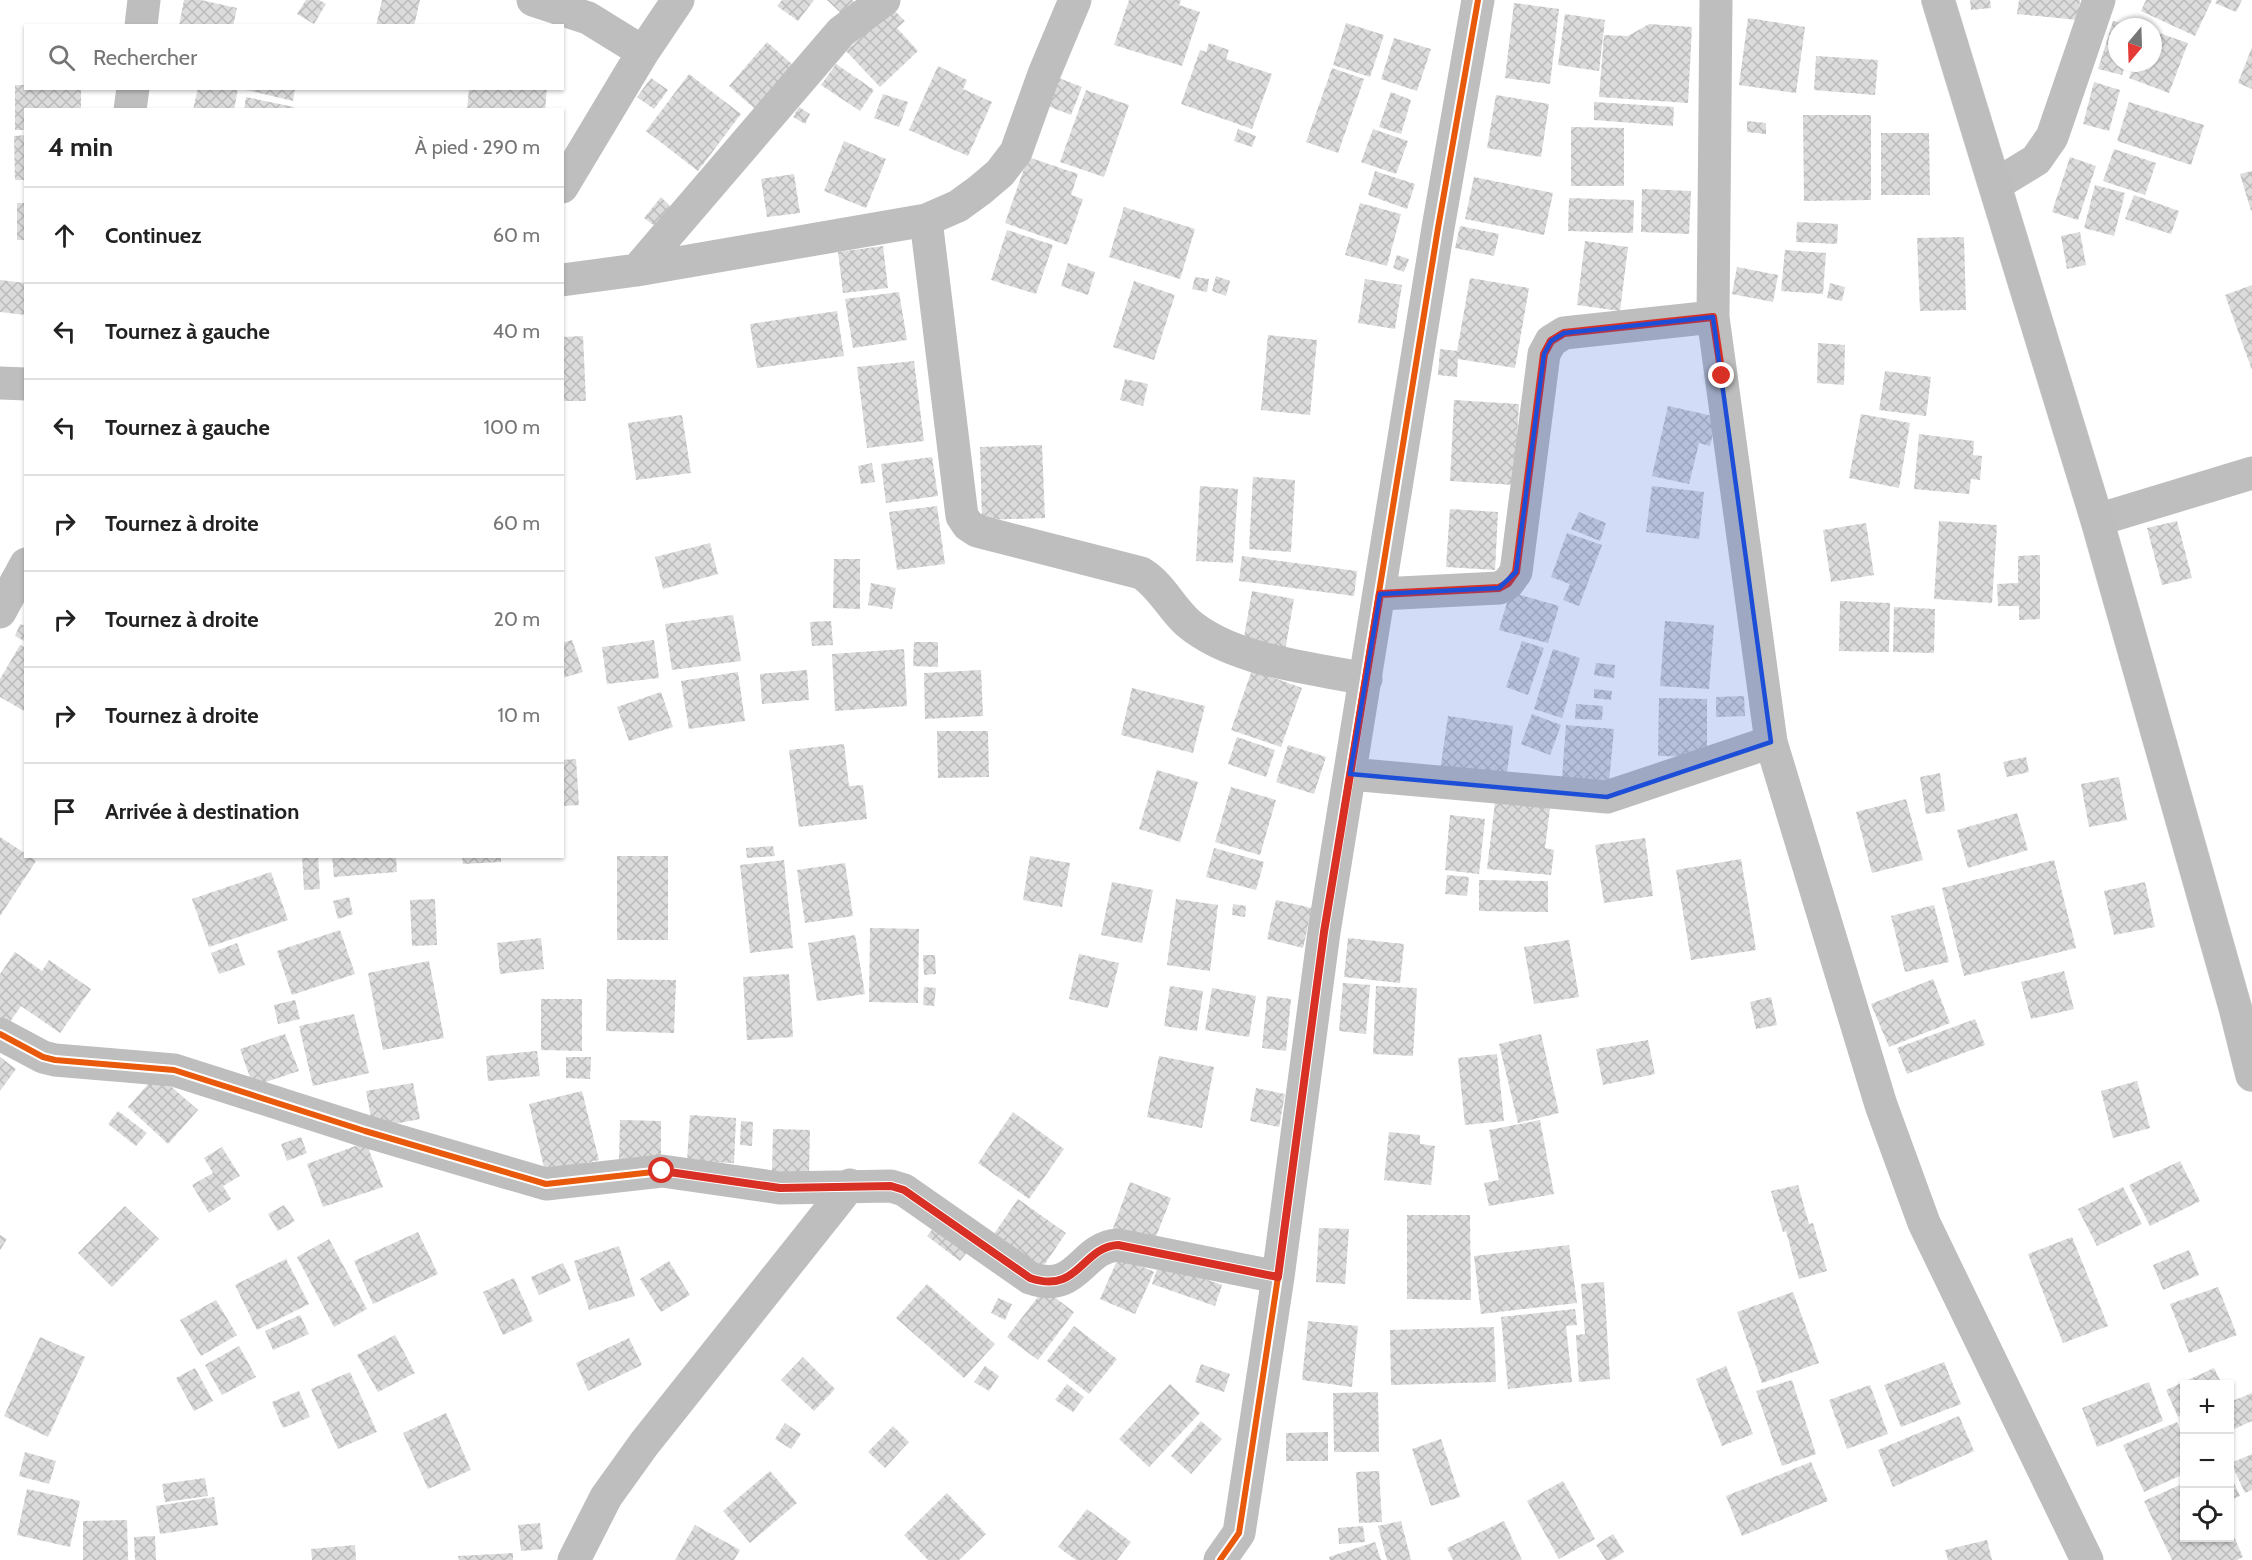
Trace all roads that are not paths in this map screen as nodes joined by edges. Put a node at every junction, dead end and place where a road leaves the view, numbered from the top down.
1 (144, 0) edge
2 (533, 0) edge
3 (678, 0) edge
4 (884, 0) edge
5 (1075, 0) edge
6 (1478, 0) edge
7 (1716, 0) edge
8 (1938, 0) edge
9 (2099, 0) edge
10 (141, 24) edge
11 (643, 52) junction
12 (133, 90) edge
13 (130, 108) edge
14 (564, 184) edge
15 (1995, 185) junction
16 (926, 220) junction
17 (637, 270) junction
18 (564, 280) edge
19 (1713, 317) junction
20 (0, 383) edge
21 (24, 384) edge
22 (2252, 473) edge
23 (2097, 520) junction
24 (24, 568) edge
25 (1380, 594) junction
26 (0, 612) edge
27 (1366, 679) junction
28 (1772, 741) junction
29 (1350, 774) junction
30 (0, 1034) edge
31 (2252, 1075) edge
32 (850, 1185) junction
33 (1278, 1277) junction
34 (574, 1560) edge
35 (1220, 1560) edge
36 (2087, 1560) edge

1 - 10 street
2 - 11 street
3 - 11 street
4 - 17 street
5 - 16 street
6 - 25 street
7 - 19 street
8 - 15 main road
9 - 15 street
11 - 14 street
12 - 13 street
15 - 23 main road
16 - 17 street
16 - 27 street
17 - 18 street
19 - 25 street
19 - 28 street
20 - 21 street
22 - 23 street
23 - 31 main road
24 - 26 street
25 - 27 street
27 - 29 street
28 - 29 street
28 - 36 street
29 - 33 street
30 - 32 street
32 - 33 street
32 - 34 street
33 - 35 street

